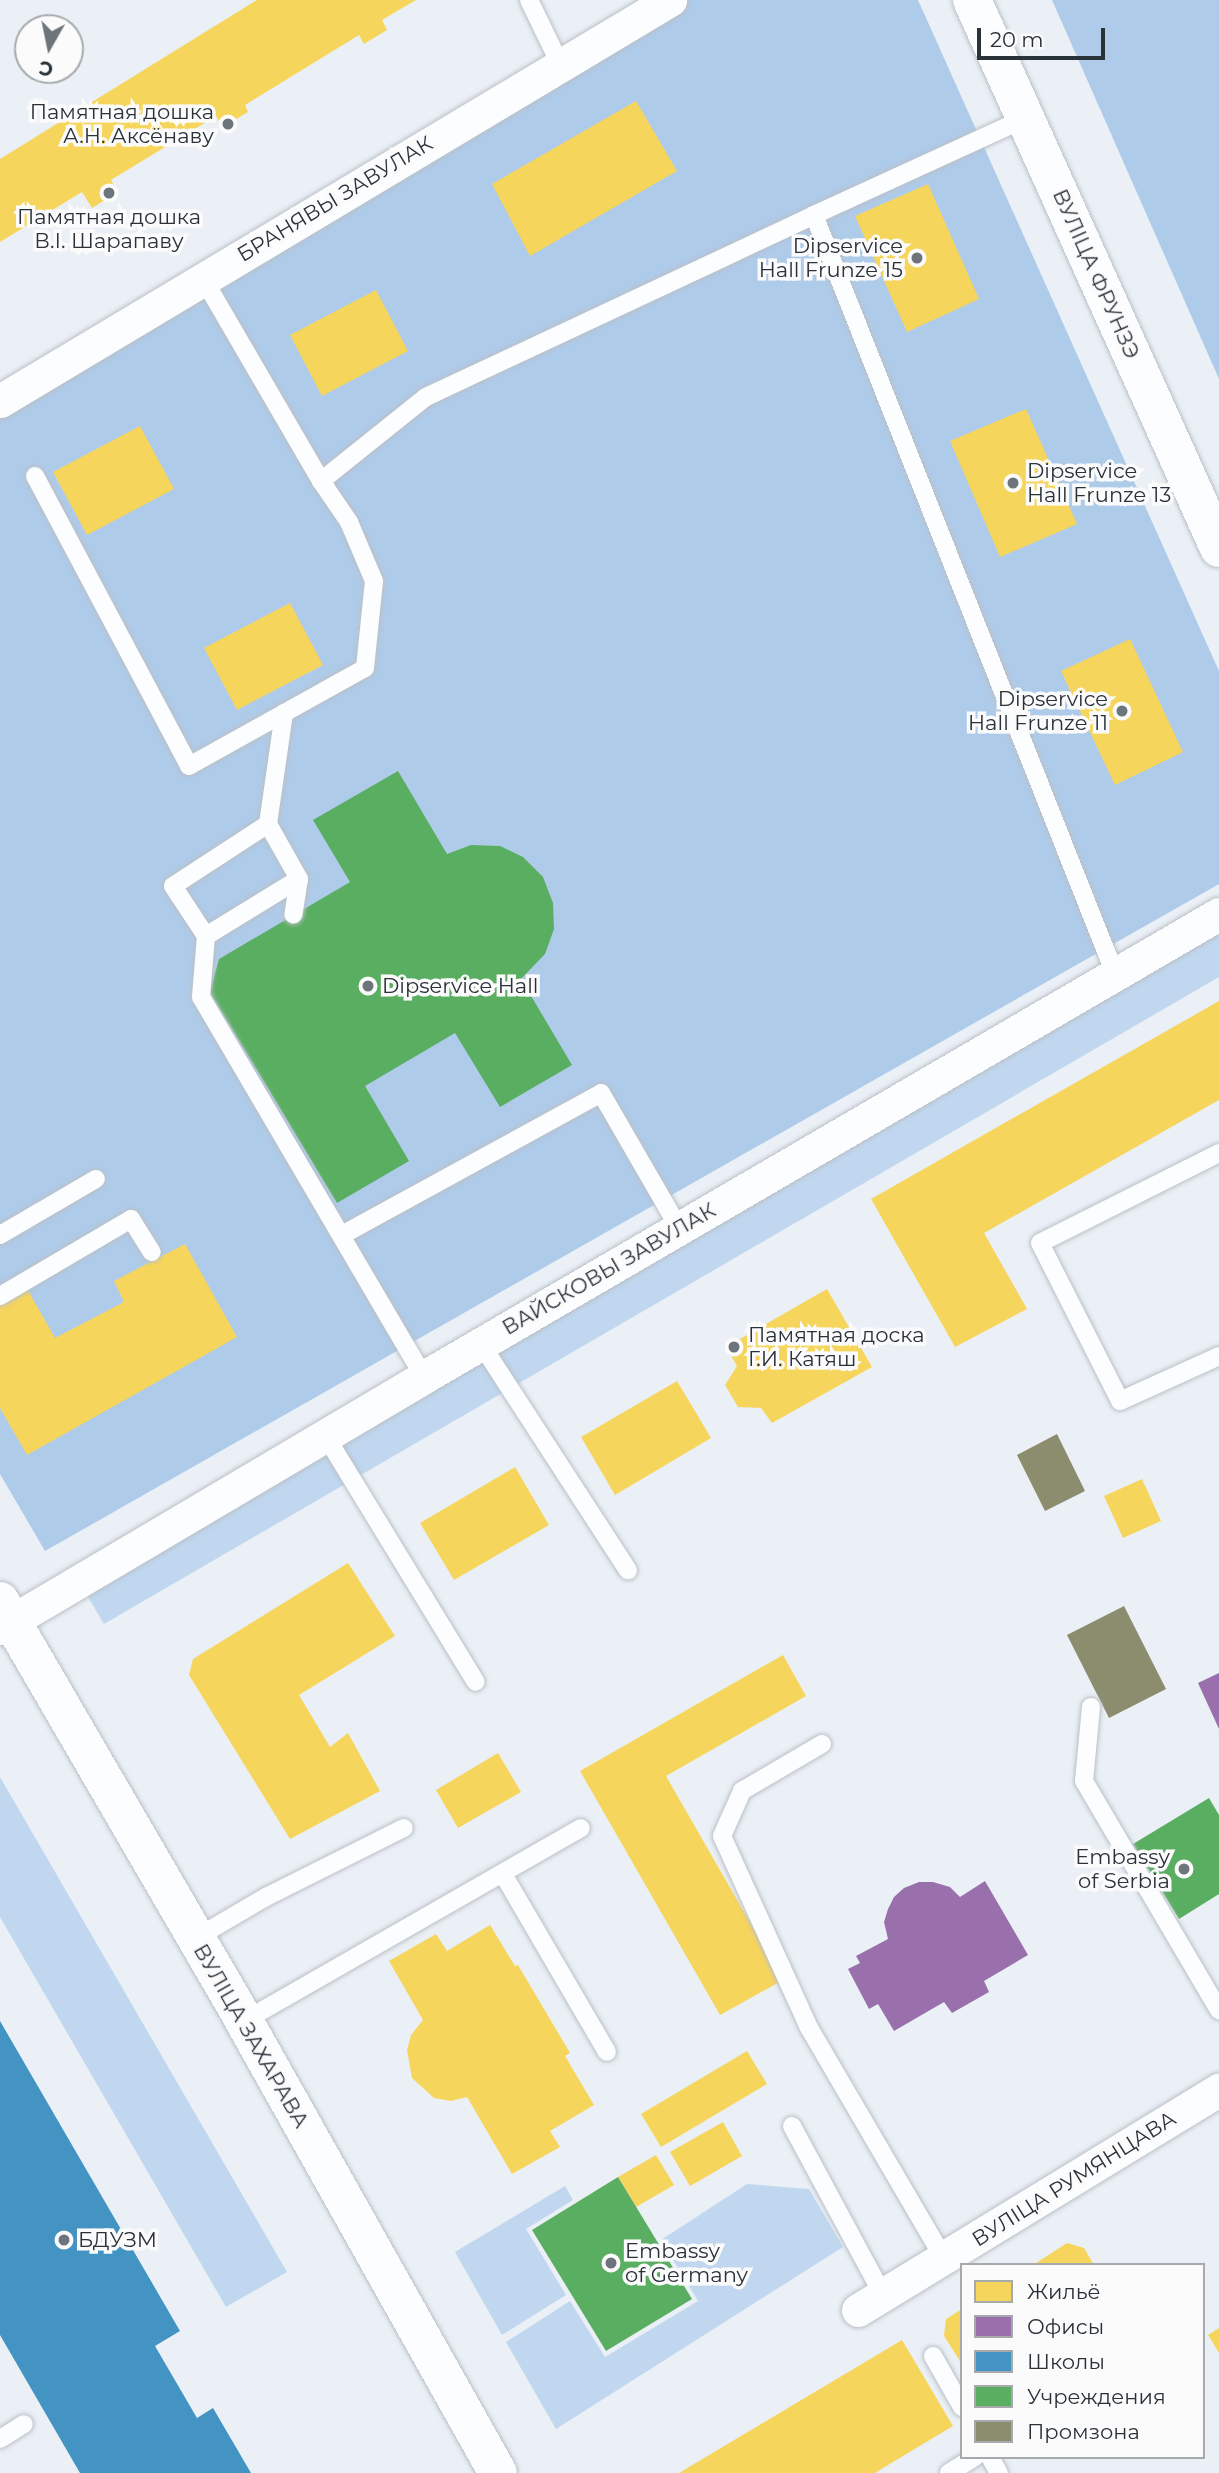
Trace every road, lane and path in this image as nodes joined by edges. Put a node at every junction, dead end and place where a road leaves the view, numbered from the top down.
1 (529, 0) edge
2 (670, 0) edge
3 (972, 0) edge
4 (560, 64) junction
5 (1026, 118) junction
6 (814, 215) junction
7 (203, 278) junction
8 (0, 401) edge
9 (34, 476) dead end
10 (321, 481) junction
11 (1219, 548) edge
12 (284, 713) junction
13 (268, 824) junction
14 (299, 879) junction
15 (1219, 914) edge
16 (293, 915) dead end
17 (206, 936) junction
18 (1115, 974) junction
19 (1219, 1153) edge
20 (96, 1179) dead end
21 (679, 1228) junction
22 (342, 1234) junction
23 (0, 1235) edge
24 (152, 1252) dead end
25 (0, 1296) edge
26 (481, 1344) junction
27 (1219, 1356) edge
28 (424, 1377) junction
29 (325, 1435) junction
30 (628, 1570) dead end
31 (4, 1617) edge
32 (476, 1682) dead end
33 (1091, 1707) dead end
34 (822, 1744) dead end
35 (404, 1828) dead end
36 (581, 1828) dead end
37 (503, 1874) junction
38 (196, 1938) junction
39 (1219, 2010) edge
40 (244, 2021) junction
41 (607, 2052) dead end
42 (1216, 2100) edge
43 (792, 2126) dead end
44 (944, 2259) junction
45 (871, 2303) joint
46 (933, 2356) dead end
47 (960, 2403) edge
48 (24, 2424) dead end
49 (0, 2440) edge
50 (972, 2459) edge
51 (498, 2473) edge
52 (949, 2473) edge

1 - 4 lane
2 - 4 street, БРАНЯВЫ ЗАВУЛАК
3 - 5 main road, ВУЛІЦА ФРУНЗЭ
4 - 7 street, БРАНЯВЫ ЗАВУЛАК
5 - 6 lane
5 - 11 main road, ВУЛІЦА ФРУНЗЭ
6 - 10 lane
6 - 18 lane
7 - 8 street, БРАНЯВЫ ЗАВУЛАК
7 - 10 lane
9 - 12 lane
10 - 12 lane
12 - 13 lane
13 - 14 lane
13 - 17 lane
14 - 16 lane
14 - 17 lane
15 - 18 street, ВАЙСКОВЫ ЗАВУЛАК
17 - 22 lane
18 - 21 street, ВАЙСКОВЫ ЗАВУЛАК
19 - 27 lane
20 - 23 lane
21 - 22 lane
21 - 26 street, ВАЙСКОВЫ ЗАВУЛАК
22 - 28 lane
24 - 25 lane
26 - 28 street, ВАЙСКОВЫ ЗАВУЛАК
26 - 30 lane
28 - 29 street, ВАЙСКОВЫ ЗАВУЛАК
29 - 31 street, ВАЙСКОВЫ ЗАВУЛАК
29 - 32 lane
31 - 38 main road, ВУЛІЦА ЗАХАРАВА
33 - 39 lane
34 - 44 lane
35 - 38 lane
36 - 37 lane
37 - 40 lane
37 - 41 lane
38 - 40 main road, ВУЛІЦА ЗАХАРАВА
40 - 51 main road, ВУЛІЦА ЗАХАРАВА
42 - 44 street, ВУЛІЦА РУМЯНЦАВА
43 - 45 lane
44 - 45 street, ВУЛІЦА РУМЯНЦАВА
46 - 47 lane
48 - 49 lane
50 - 52 lane

